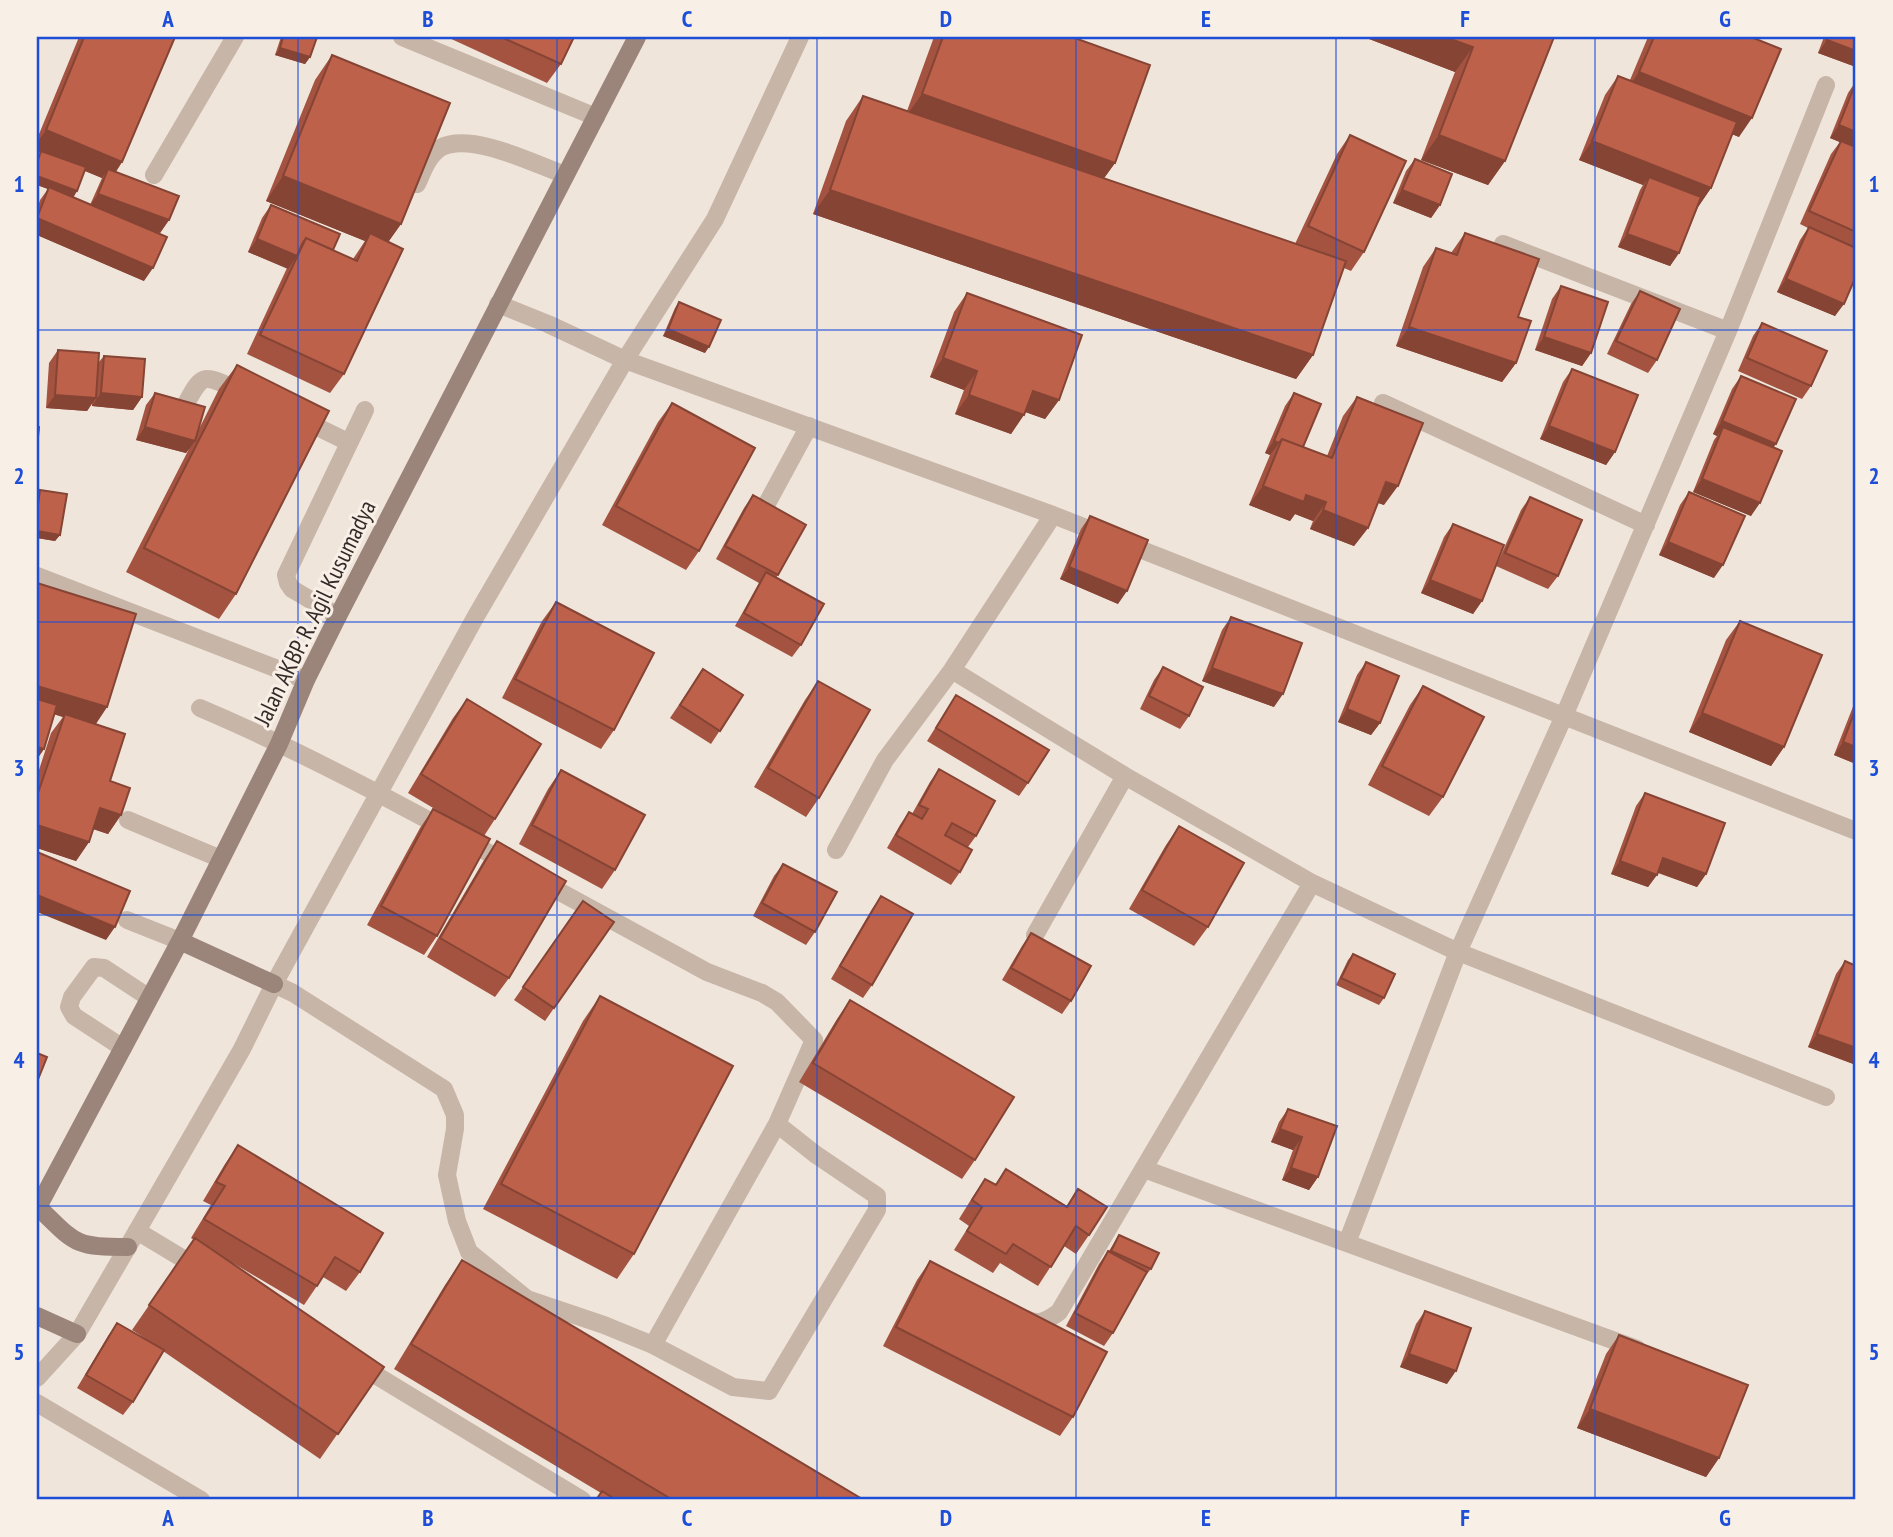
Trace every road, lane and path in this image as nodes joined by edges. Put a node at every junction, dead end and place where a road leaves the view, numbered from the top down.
1 (235, 37) edge
2 (402, 37) edge
3 (637, 37) edge
4 (800, 37) edge
5 (1826, 85) dead end
6 (596, 117) junction
7 (154, 175) dead end
8 (565, 176) junction
9 (417, 184) edge
10 (1503, 244) edge
11 (498, 304) junction
12 (1728, 331) junction
13 (625, 360) junction
14 (265, 403) edge
15 (1383, 403) dead end
16 (365, 410) dead end
17 (181, 413) edge
18 (289, 414) edge
19 (808, 426) junction
20 (348, 442) junction
21 (764, 509) edge
22 (1054, 515) junction
23 (1646, 525) junction
24 (37, 576) edge
25 (338, 616) junction
26 (952, 670) junction
27 (306, 680) junction
28 (200, 708) dead end
29 (1564, 716) junction
30 (279, 744) junction
31 (1125, 776) junction
32 (379, 793) junction
33 (128, 820) edge
34 (1856, 831) edge
35 (836, 850) dead end
36 (221, 859) junction
37 (1312, 883) junction
38 (127, 920) edge
39 (1035, 935) edge
40 (180, 941) junction
41 (1458, 952) junction
42 (274, 984) junction
43 (148, 997) junction
44 (124, 1048) junction
45 (1826, 1097) dead end
46 (777, 1124) junction
47 (1144, 1169) junction
48 (37, 1208) edge
49 (133, 1239) junction
50 (1348, 1243) junction
51 (219, 1281) edge
52 (1009, 1310) edge
53 (37, 1316) edge
54 (77, 1334) junction
55 (653, 1345) junction
56 (1656, 1356) edge
57 (348, 1359) edge
58 (37, 1378) edge
59 (37, 1403) edge
60 (201, 1500) edge
61 (582, 1500) edge

1 - 7 street
2 - 6 street
3 - 6 main road, Jalan AKBP. R. Agil Kusumadya
4 - 13 street
5 - 12 street
6 - 8 main road, Jalan AKBP. R. Agil Kusumadya
8 - 9 street
8 - 11 main road, Jalan AKBP. R. Agil Kusumadya
10 - 12 street
11 - 13 street
11 - 25 main road, Jalan AKBP. R. Agil Kusumadya
12 - 23 street
13 - 19 street
13 - 32 street
14 - 17 street
15 - 23 street
16 - 20 street
18 - 20 street
19 - 21 street
19 - 22 street
20 - 25 street
22 - 26 street
22 - 29 street
23 - 29 street
24 - 27 street
25 - 27 main road, Jalan AKBP. R. Agil Kusumadya
26 - 31 street
26 - 35 street
27 - 30 main road, Jalan AKBP. R. Agil Kusumadya
28 - 30 street
29 - 34 street
29 - 41 street
30 - 32 street
30 - 36 main road, Jalan AKBP. R. Agil Kusumadya
31 - 37 street
31 - 39 street
32 - 42 street
32 - 46 street
33 - 36 street
36 - 40 main road, Jalan AKBP. R. Agil Kusumadya
37 - 41 street
37 - 47 street
38 - 40 street
40 - 42 main road
40 - 43 main road, Jalan AKBP. R. Agil Kusumadya
41 - 45 street
41 - 50 street
42 - 49 street
42 - 55 street
43 - 44 main road, Jalan AKBP. R. Agil Kusumadya
43 - 44 street
44 - 48 main road, Jalan AKBP. R. Agil Kusumadya
46 - 55 street
46 - 55 street
47 - 50 street
47 - 52 street
48 - 49 main road
49 - 51 street
49 - 54 street
50 - 56 street
53 - 54 main road
54 - 58 street
57 - 61 street
59 - 60 street

